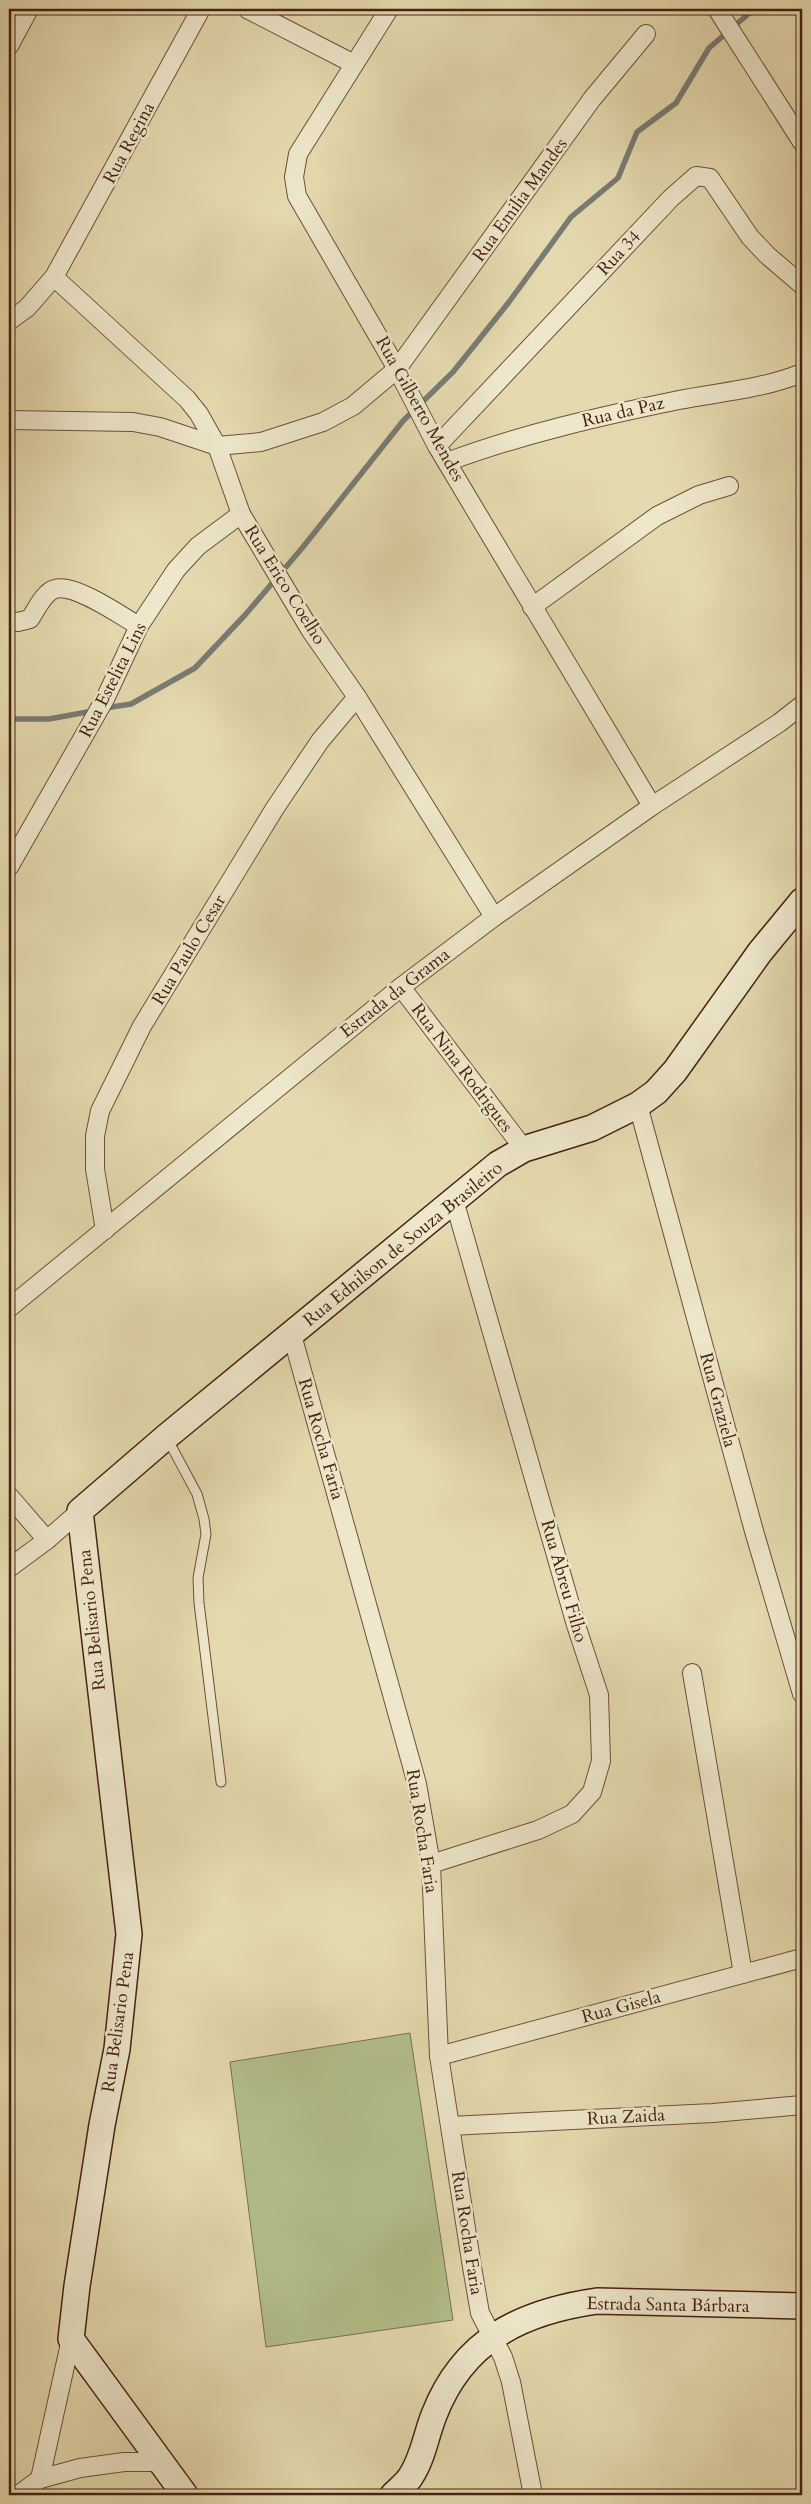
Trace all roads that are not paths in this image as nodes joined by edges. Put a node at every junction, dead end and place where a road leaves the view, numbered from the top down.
1 (28, 9) edge
2 (201, 9) edge
3 (247, 9) edge
4 (390, 9) edge
5 (720, 12) edge
6 (646, 34) dead end
7 (9, 46) edge
8 (354, 64) junction
9 (802, 142) edge
10 (54, 276) junction
11 (802, 286) edge
12 (9, 321) edge
13 (398, 369) junction
14 (802, 373) edge
15 (9, 420) edge
16 (217, 446) junction
17 (437, 446) junction
18 (447, 462) junction
19 (729, 486) dead end
20 (241, 514) junction
21 (532, 607) junction
22 (9, 620) edge
23 (139, 626) junction
24 (357, 697) junction
25 (802, 705) edge
26 (652, 806) junction
27 (9, 867) edge
28 (802, 901) edge
29 (494, 917) junction
30 (401, 987) junction
31 (638, 1105) junction
32 (524, 1148) junction
33 (454, 1200) junction
34 (105, 1230) junction
35 (9, 1308) edge
36 (292, 1335) junction
37 (166, 1437) junction
38 (9, 1496) edge
39 (80, 1511) junction
40 (47, 1540) junction
41 (9, 1568) edge
42 (692, 1673) dead end
43 (802, 1694) edge
44 (221, 1782) dead end
45 (431, 1864) junction
46 (802, 1958) edge
47 (743, 1974) junction
48 (439, 2056) junction
49 (802, 2105) edge
50 (450, 2126) junction
51 (802, 2306) edge
52 (493, 2337) junction
53 (71, 2339) junction
54 (160, 2462) junction
55 (40, 2479) junction
56 (18, 2495) edge
57 (185, 2495) edge
58 (393, 2495) edge
59 (533, 2495) edge

1 - 7 street
2 - 10 street, Rua Regina
3 - 8 street
4 - 8 street, Rua Gilberto Mendes
5 - 9 street
6 - 13 street, Rua Emilia Mandes
8 - 13 street, Rua Gilberto Mendes
10 - 12 street, Rua Regina
10 - 16 street, Rua Erico Coelho
11 - 17 street, Rua 34
13 - 16 street, Rua Emilia Mandes
13 - 17 street, Rua Gilberto Mendes
14 - 18 street, Rua da Paz
15 - 16 street
16 - 20 street, Rua Erico Coelho
17 - 18 street, Rua Gilberto Mendes
18 - 21 street, Rua Gilberto Mendes
19 - 21 street
20 - 23 street, Rua Estelita Lins
20 - 24 street, Rua Erico Coelho
21 - 26 street, Rua Gilberto Mendes
22 - 23 street
23 - 27 street, Rua Estelita Lins
24 - 29 street, Rua Erico Coelho
24 - 34 street, Rua Paulo Cesar
25 - 26 street, Estrada da Grama
26 - 29 street, Estrada da Grama
28 - 31 street, Rua Ednilson de Souza Brasileiro
29 - 30 street, Estrada da Grama
30 - 32 street, Rua Nina Rodrigues
30 - 34 street, Estrada da Grama
31 - 32 street, Rua Ednilson de Souza Brasileiro
31 - 43 street, Rua Graziela
32 - 33 street, Rua Ednilson de Souza Brasileiro
33 - 36 street, Rua Ednilson de Souza Brasileiro
33 - 45 street, Rua Abreu Filho
34 - 35 street, Estrada da Grama
36 - 37 street, Rua Ednilson de Souza Brasileiro
36 - 45 street, Rua Rocha Faria
37 - 39 street, Rua Ednilson de Souza Brasileiro
37 - 44 lane
38 - 40 street
39 - 40 street, Rua Ednilson de Souza Brasileiro
39 - 53 street, Rua Belisario Pena
40 - 41 street, Rua Ednilson de Souza Brasileiro
42 - 47 street
45 - 48 street, Rua Rocha Faria
46 - 47 street, Rua Gisela
47 - 48 street, Rua Gisela
48 - 50 street, Rua Rocha Faria
49 - 50 street, Rua Zaida
50 - 52 street, Rua Rocha Faria
51 - 52 street, Estrada Santa Bárbara
52 - 58 street, Estrada Santa Bárbara
52 - 59 street, Rua Rocha Faria
53 - 54 street
53 - 55 street
54 - 55 street
54 - 57 street
55 - 56 street

